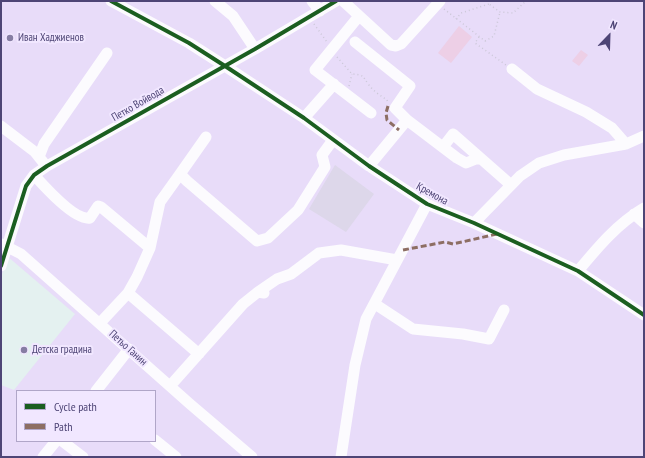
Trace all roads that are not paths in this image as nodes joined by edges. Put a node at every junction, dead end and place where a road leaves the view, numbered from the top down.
1 (111, 1) edge
2 (214, 1) edge
3 (312, 1) edge
4 (336, 1) edge
5 (343, 1) edge
6 (439, 2) edge
7 (320, 11) junction
8 (359, 16) junction
9 (355, 42) dead end
10 (255, 50) junction
11 (107, 53) dead end
12 (225, 66) junction
13 (512, 69) road end
14 (334, 84) junction
15 (371, 113) dead end
16 (304, 118) junction
17 (407, 120) junction
18 (1, 126) edge
19 (644, 136) edge
20 (206, 137) dead end
21 (333, 140) junction
22 (626, 144) junction
23 (443, 147) junction
24 (39, 157) junction
25 (480, 159) junction
26 (47, 166) junction
27 (369, 166) junction
28 (180, 174) junction
29 (34, 175) junction
30 (511, 185) junction
31 (427, 204) junction
32 (644, 208) edge
33 (634, 214) junction
34 (474, 223) junction
35 (644, 223) edge
36 (4, 245) edge
37 (150, 248) junction
38 (397, 260) junction
39 (1, 266) edge
40 (578, 271) junction
41 (128, 294) junction
42 (375, 304) junction
43 (504, 310) dead end
44 (644, 316) edge
45 (100, 323) junction
46 (130, 350) junction
47 (199, 354) junction
48 (170, 386) junction
49 (97, 390) edge
50 (156, 441) edge
51 (55, 442) edge
52 (63, 442) edge
53 (248, 456) edge
54 (43, 457) edge
55 (82, 457) edge
56 (176, 457) edge
57 (341, 457) edge

1 - 12 street, Кремона
2 - 10 street
3 - 7 street
4 - 7 street, Петко Войвода
5 - 8 street
6 - 8 street
7 - 10 street, Петко Войвода
8 - 14 street
9 - 17 street
10 - 12 street, Петко Войвода
11 - 24 street
12 - 16 street, Кремона
12 - 26 street, Петко Войвода
13 - 22 street
14 - 15 street
14 - 16 street
16 - 21 street, Кремона
17 - 23 street
17 - 27 street
18 - 24 street
19 - 22 street
20 - 28 street
21 - 27 street, Кремона
21 - 28 street
22 - 30 street
23 - 25 street
23 - 25 street
24 - 26 street
25 - 30 street
26 - 29 street, Петко Войвода
27 - 31 street, Кремона
28 - 37 street
29 - 36 street, Петко Войвода
29 - 37 street
30 - 34 street
31 - 34 street, Кремона
31 - 38 street
32 - 33 street
33 - 35 street
33 - 40 street
34 - 40 street, Кремона
36 - 39 street, Петко Войвода
36 - 45 street, Петьо Ганин
37 - 41 street
38 - 42 street
38 - 47 street
40 - 44 street, Кремона
41 - 45 street
41 - 47 street
42 - 43 street
42 - 57 street
45 - 46 street, Петьо Ганин
46 - 48 street, Петьо Ганин
46 - 49 street
47 - 48 street
48 - 53 street, Петьо Ганин
50 - 56 street
51 - 54 street
52 - 55 street

